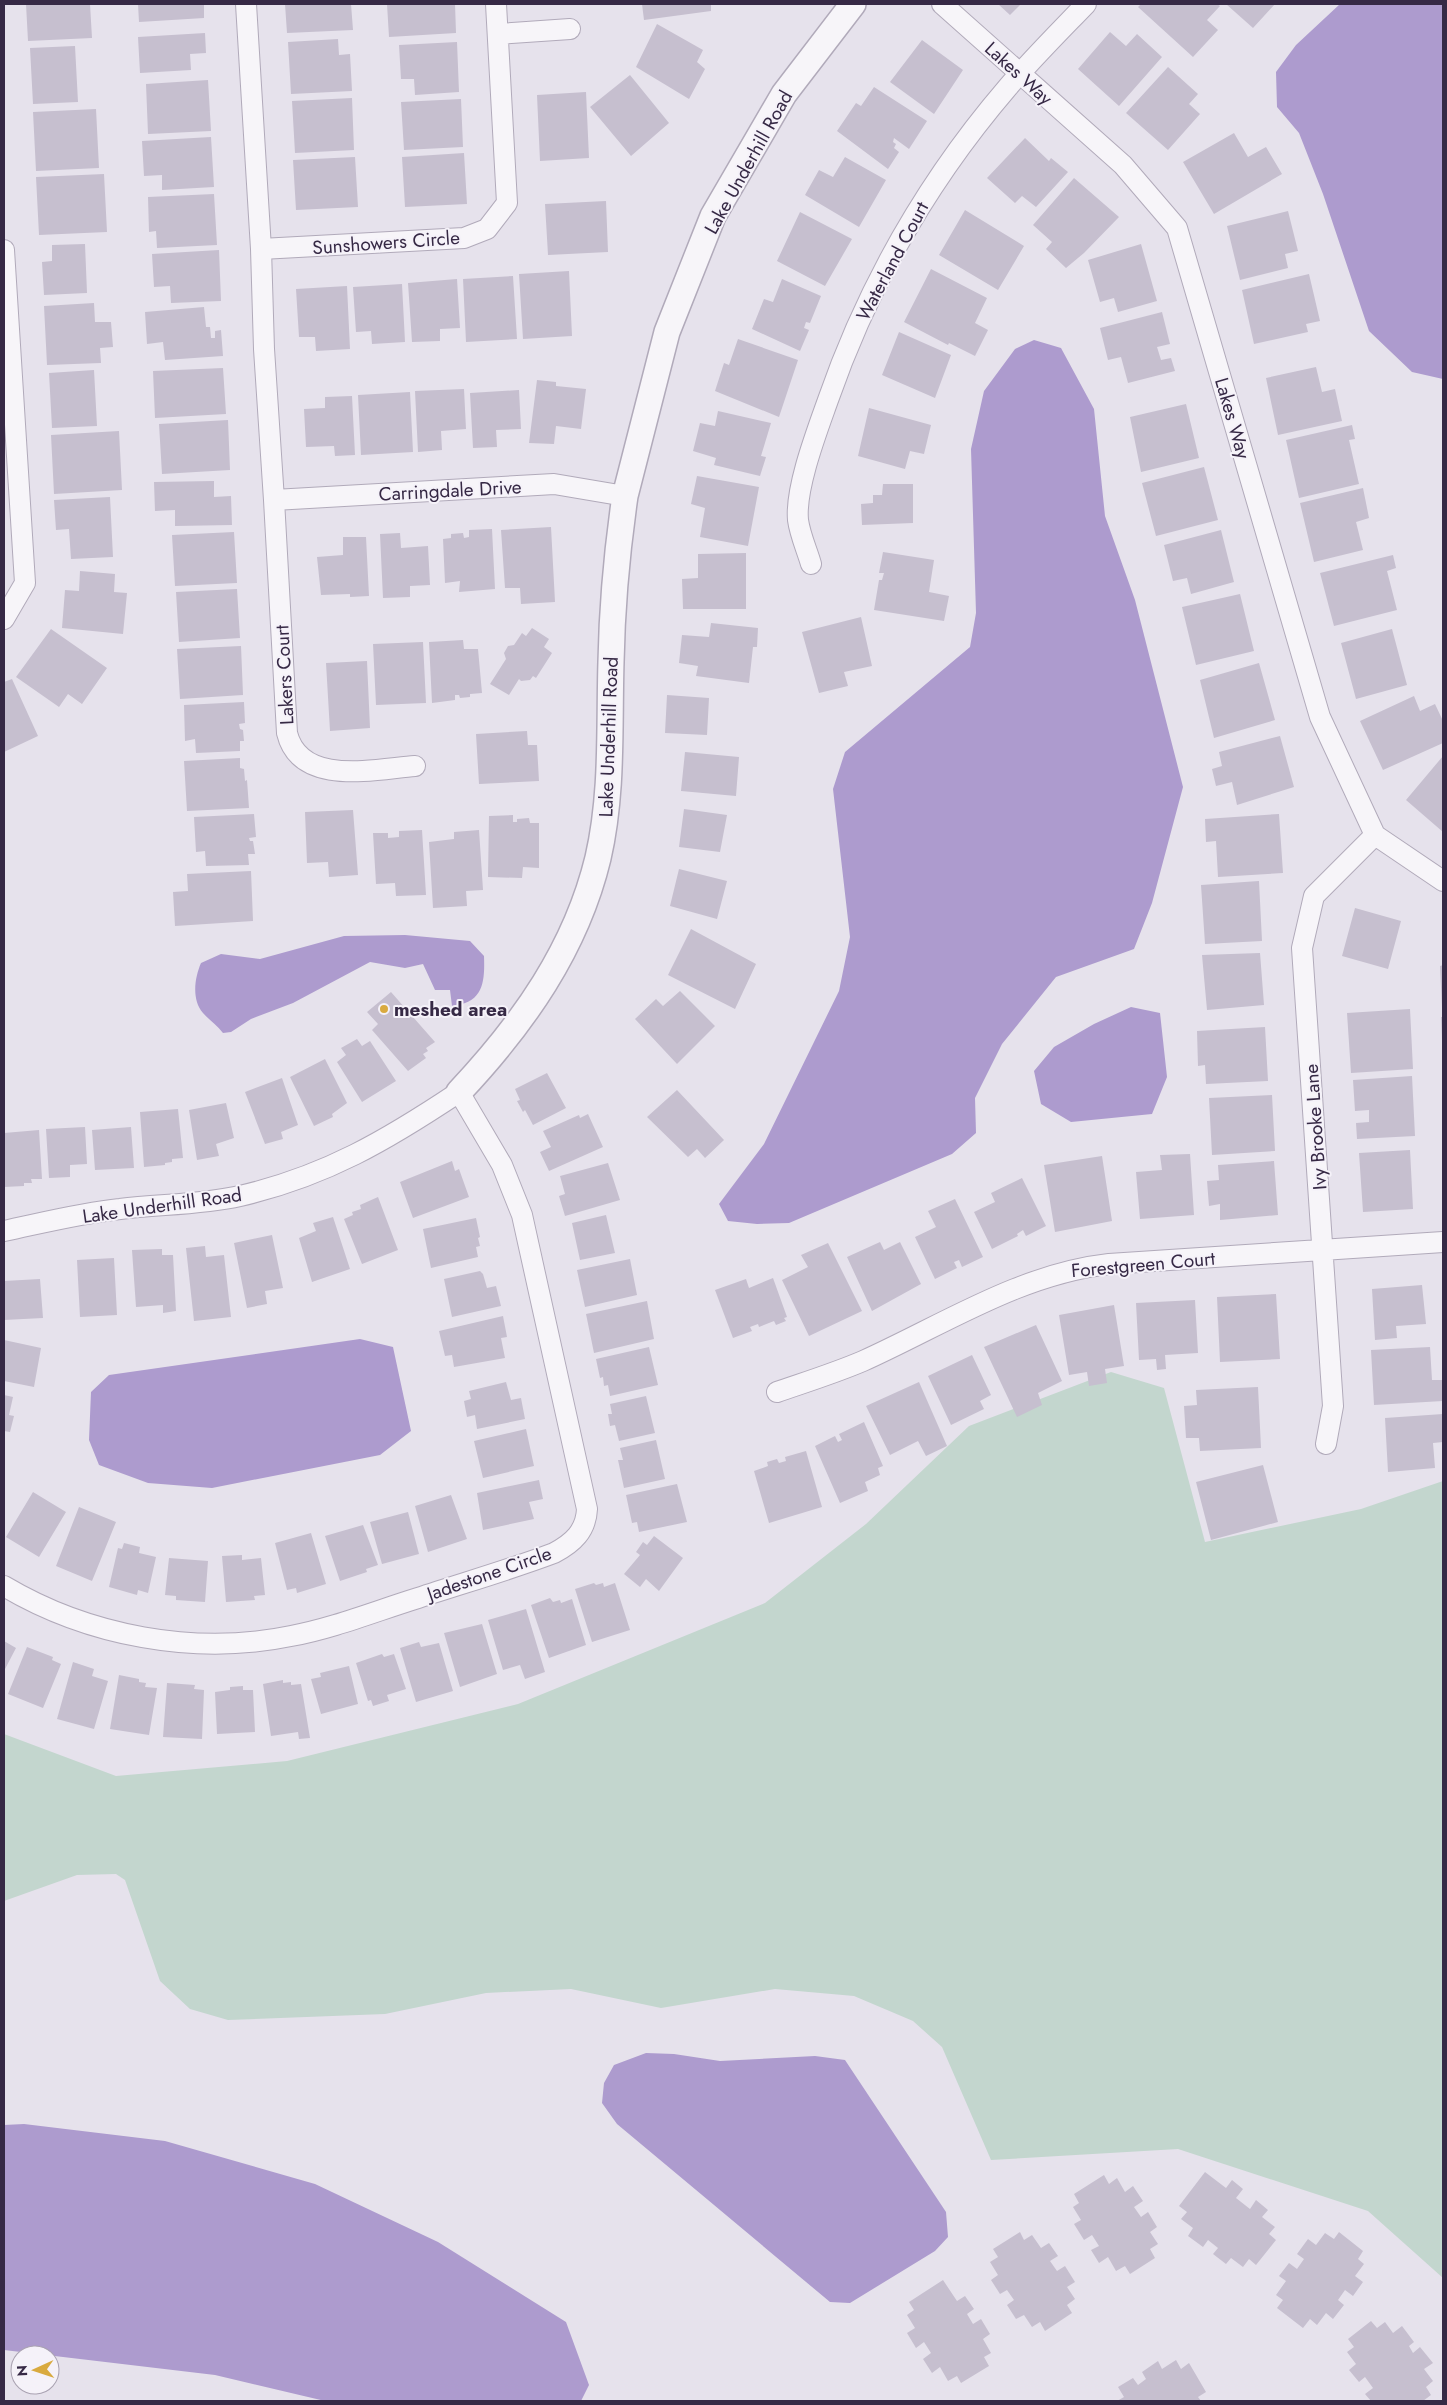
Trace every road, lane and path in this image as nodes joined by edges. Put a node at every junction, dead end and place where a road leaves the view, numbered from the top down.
1 (246, 4) edge
2 (496, 4) edge
3 (853, 4) edge
4 (942, 4) edge
5 (1086, 4) edge
6 (570, 29) dead end
7 (498, 34) junction
8 (1020, 74) junction
9 (261, 249) junction
10 (4, 250) edge
11 (625, 496) junction
12 (274, 500) junction
13 (811, 564) dead end
14 (4, 619) edge
15 (415, 766) dead end
16 (1375, 835) junction
17 (1443, 881) edge
18 (459, 1092) junction
19 (4, 1231) edge
20 (1443, 1242) edge
21 (1323, 1251) junction
22 (777, 1392) dead end
23 (1326, 1444) dead end
24 (4, 1586) edge

1 - 9 street
2 - 7 street, Sunshowers Circle
3 - 11 street, Lake Underhill Road
4 - 8 street, Lakes Way
5 - 8 street, Waterland Court
6 - 7 street
7 - 9 street, Sunshowers Circle
8 - 13 street, Waterland Court
8 - 16 street, Lakes Way
9 - 12 street
10 - 14 street
11 - 12 street, Carringdale Drive
11 - 18 street, Lake Underhill Road
12 - 15 street, Lakers Court
16 - 17 street
16 - 21 street, Ivy Brooke Lane
18 - 19 street, Lake Underhill Road
18 - 24 street, Jadestone Circle
20 - 21 street, Forestgreen Court
21 - 22 street, Forestgreen Court
21 - 23 street, Ivy Brooke Lane

